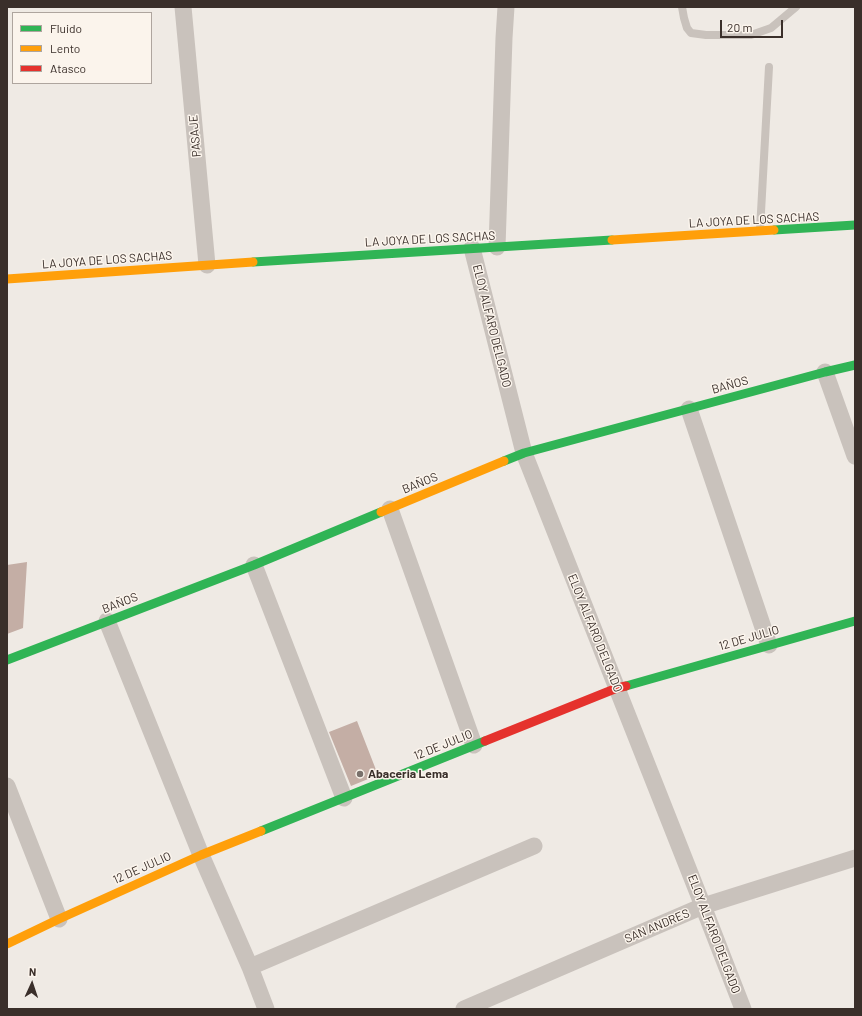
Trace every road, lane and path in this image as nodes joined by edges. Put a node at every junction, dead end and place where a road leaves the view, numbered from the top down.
1 (183, 7) edge
2 (506, 7) edge
3 (682, 7) edge
4 (796, 7) edge
5 (769, 67) dead end
6 (855, 226) edge
7 (760, 232) junction
8 (496, 247) junction
9 (472, 248) junction
10 (207, 265) junction
11 (7, 279) edge
12 (855, 365) edge
13 (826, 372) junction
14 (689, 409) junction
15 (524, 453) junction
16 (855, 456) edge
17 (390, 509) junction
18 (254, 565) junction
19 (108, 621) junction
20 (855, 621) edge
21 (769, 645) junction
22 (7, 660) edge
23 (617, 688) junction
24 (474, 745) junction
25 (7, 786) edge
26 (344, 798) junction
27 (534, 846) dead end
28 (201, 855) junction
29 (855, 858) edge
30 (703, 906) junction
31 (59, 919) junction
32 (7, 944) edge
33 (250, 967) junction
34 (266, 1009) edge
35 (464, 1009) edge
36 (743, 1009) edge

1 - 10 street, PASAJE
2 - 8 street
3 - 4 lane
5 - 7 lane
6 - 7 street, LA JOYA DE LOS SACHAS
7 - 8 street, LA JOYA DE LOS SACHAS
8 - 9 street, LA JOYA DE LOS SACHAS
9 - 10 street, LA JOYA DE LOS SACHAS
9 - 15 street, ELOY ALFARO DELGADO
10 - 11 street, LA JOYA DE LOS SACHAS
12 - 13 street, BAÑOS
13 - 14 street, BAÑOS
13 - 16 street
14 - 15 street, BAÑOS
14 - 21 street
15 - 17 street, BAÑOS
15 - 23 street, ELOY ALFARO DELGADO
17 - 18 street, BAÑOS
17 - 24 street
18 - 19 street, BAÑOS
18 - 26 street
19 - 22 street, BAÑOS
19 - 28 street
20 - 21 street, 12 DE JULIO
21 - 23 street, 12 DE JULIO
23 - 24 street, 12 DE JULIO
23 - 30 street, ELOY ALFARO DELGADO
24 - 26 street, 12 DE JULIO
25 - 31 street
26 - 28 street, 12 DE JULIO
27 - 33 street
28 - 31 street, 12 DE JULIO
28 - 33 street
29 - 30 street, SAN ANDRES
30 - 35 street, SAN ANDRES
30 - 36 street, ELOY ALFARO DELGADO
31 - 32 street, 12 DE JULIO
33 - 34 street

